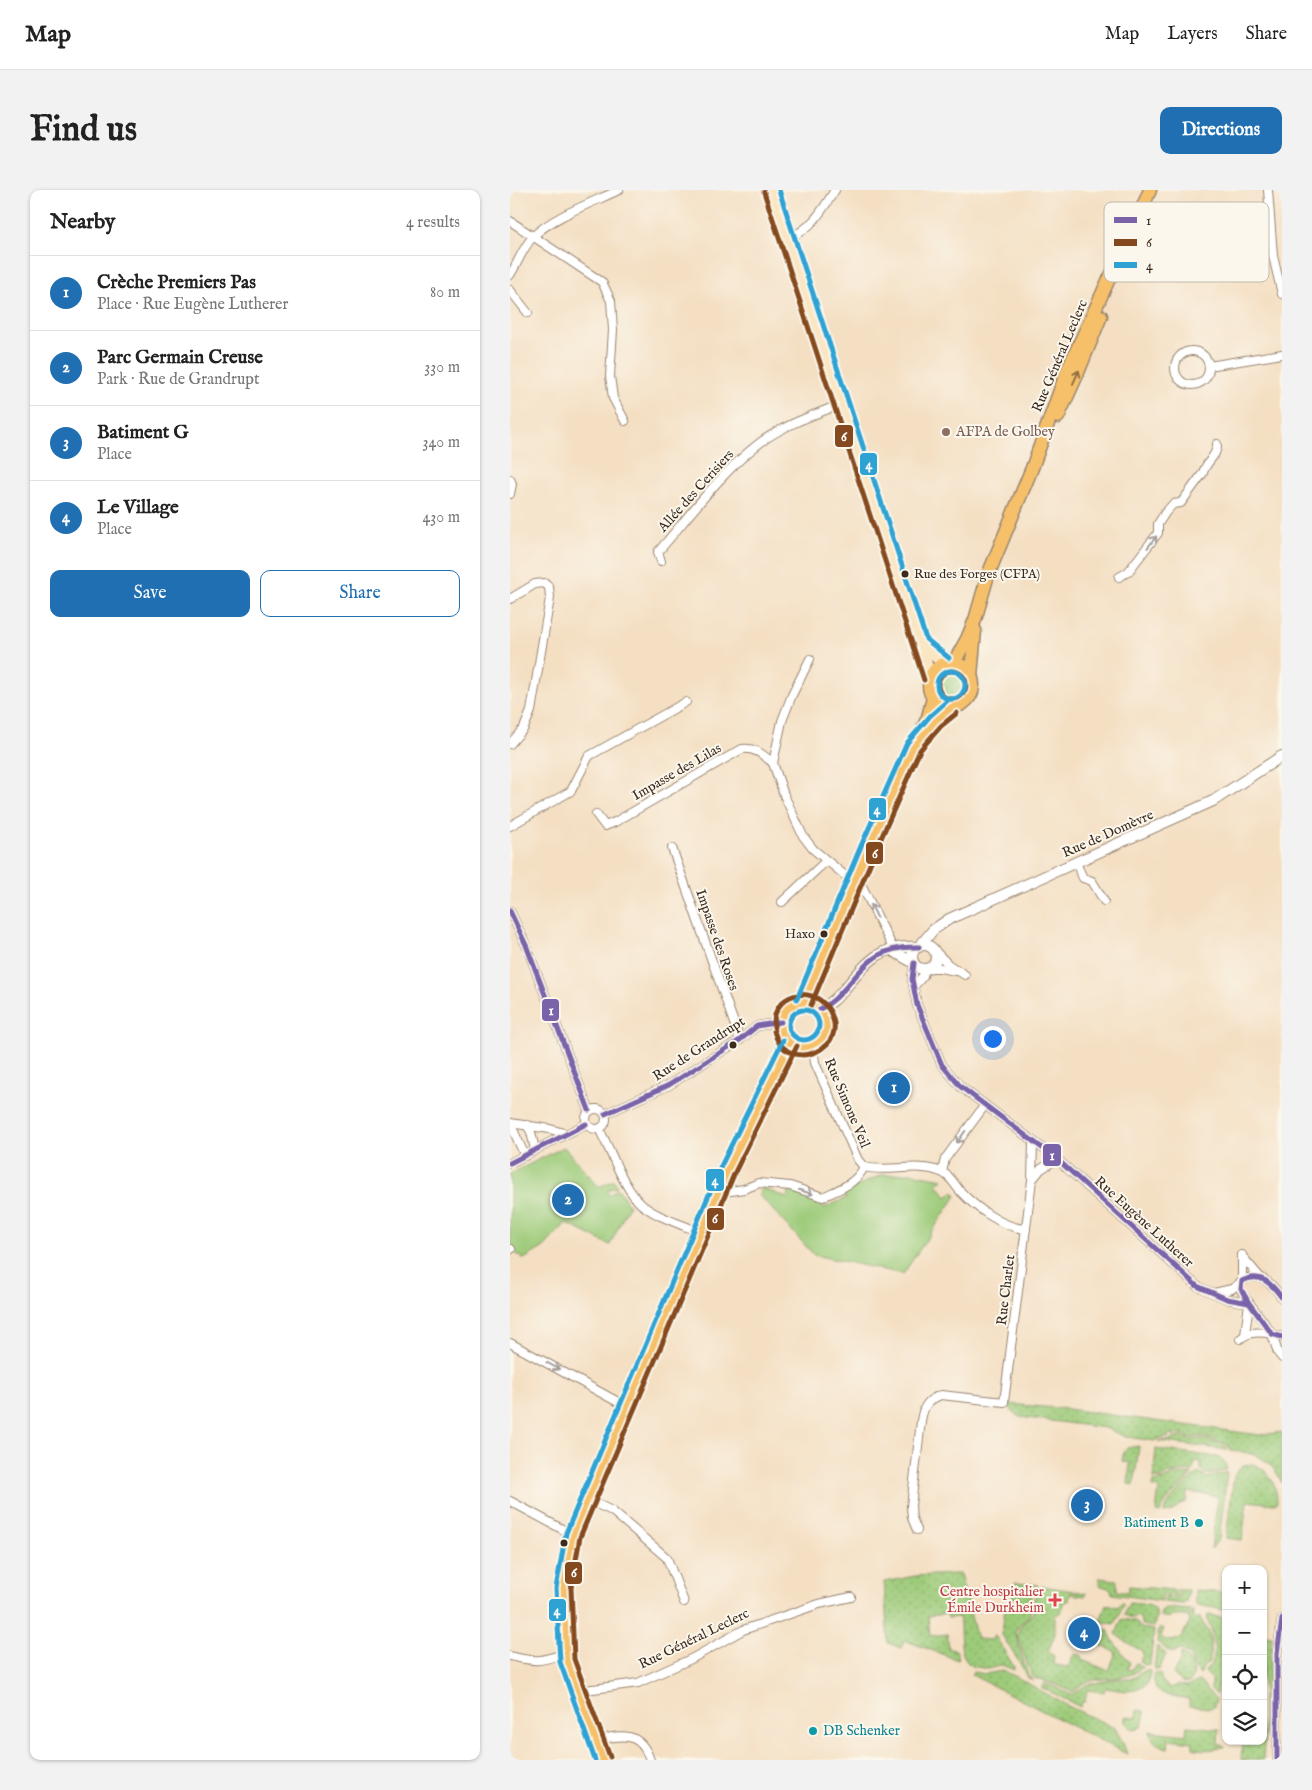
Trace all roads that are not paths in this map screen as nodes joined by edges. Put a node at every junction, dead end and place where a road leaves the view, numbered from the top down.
1 (619, 190) edge
2 (771, 190) edge
3 (1150, 190) edge
4 (834, 191) edge
5 (1145, 202) edge
6 (1269, 203) edge
7 (510, 222) edge
8 (532, 237) junction
9 (788, 239) junction
10 (510, 275) edge
11 (1108, 282) edge
12 (510, 290) edge
13 (1282, 294) edge
14 (528, 313) dead end
15 (1282, 354) edge
16 (1209, 366) junction
17 (841, 404) junction
18 (625, 421) dead end
19 (1217, 444) dead end
20 (510, 479) edge
21 (510, 494) edge
22 (661, 561) dead end
23 (1119, 577) dead end
24 (510, 599) edge
25 (975, 620) junction
26 (920, 643) junction
27 (810, 660) dead end
28 (948, 664) junction
29 (971, 676) junction
30 (931, 678) junction
31 (933, 698) junction
32 (686, 702) dead end
33 (952, 707) junction
34 (510, 744) edge
35 (914, 746) junction
36 (1282, 756) edge
37 (773, 764) junction
38 (596, 814) dead end
39 (510, 826) edge
40 (672, 848) dead end
41 (826, 861) junction
42 (1076, 863) junction
43 (858, 873) junction
44 (852, 886) junction
45 (1104, 900) dead end
46 (782, 902) dead end
47 (510, 911) edge
48 (939, 926) junction
49 (919, 947) junction
50 (892, 949) junction
51 (935, 951) junction
52 (914, 963) junction
53 (928, 969) junction
54 (915, 985) junction
55 (804, 1002) junction
56 (820, 1009) junction
57 (781, 1022) junction
58 (740, 1040) junction
59 (790, 1043) junction
60 (813, 1046) junction
61 (985, 1105) junction
62 (589, 1110) junction
63 (605, 1114) junction
64 (510, 1123) edge
65 (586, 1124) junction
66 (527, 1125) junction
67 (600, 1129) junction
68 (567, 1134) junction
69 (1033, 1142) junction
70 (535, 1150) junction
71 (525, 1156) junction
72 (1056, 1160) junction
73 (510, 1163) edge
74 (864, 1167) junction
75 (942, 1172) junction
76 (1032, 1180) junction
77 (718, 1193) junction
78 (1026, 1229) junction
79 (701, 1233) junction
80 (1259, 1276) junction
81 (1242, 1281) junction
82 (1214, 1293) junction
83 (1281, 1295) edge
84 (1249, 1303) junction
85 (1272, 1334) junction
86 (1282, 1337) edge
87 (510, 1343) edge
88 (1282, 1358) edge
89 (629, 1408) junction
90 (588, 1500) junction
91 (510, 1501) edge
92 (917, 1530) dead end
93 (574, 1535) junction
94 (851, 1597) dead end
95 (684, 1602) dead end
96 (1282, 1619) edge
97 (567, 1653) junction
98 (510, 1656) edge
99 (578, 1690) junction
100 (596, 1740) junction
101 (603, 1760) edge
102 (650, 1760) edge
103 (1277, 1760) edge

1 - 8 street
2 - 9 main road
3 - 5 main road, Rue Général Leclerc
4 - 9 street
6 - 13 street
7 - 8 street
8 - 10 street
8 - 18 street
9 - 17 main road
11 - 25 main road, Rue Général Leclerc
12 - 14 street
15 - 16 street
16 - 16 street
17 - 22 street, Allée des Cerisiers
17 - 26 main road
23 -> 19 street
20 - 21 street
24 - 34 street
25 - 28 main road, Rue Général Leclerc
25 - 29 main road, Rue Général Leclerc
26 - 28 main road
26 - 30 main road
27 - 37 street
28 - 29 main road
28 - 30 main road
29 - 33 main road
30 - 31 main road
31 - 33 main road
31 - 35 main road
32 - 39 street
33 - 35 main road
35 - 43 main road
36 - 42 street, Rue de Domèvre
37 - 38 street, Impasse des Lilas
37 - 41 street
40 - 58 street, Impasse des Roses
41 - 44 street
41 - 46 street
42 - 45 street
42 - 48 street, Rue de Domèvre
43 - 44 main road
50 -> 43 street
44 - 55 main road
47 - 62 street
48 - 49 street, Rue de Domèvre
48 - 51 street
49 - 50 street
49 - 51 street
49 - 52 street
50 - 52 street
50 - 56 street
51 - 53 street
51 - 53 street
52 - 53 street
52 - 54 street, Rue Eugène Lutherer
53 - 54 street
54 - 61 street, Rue Eugène Lutherer
55 - 56 main road
55 - 57 main road
56 - 60 main road
57 - 58 street, Rue de Grandrupt
57 - 59 main road
58 - 63 street, Rue de Grandrupt
59 - 60 main road
59 - 77 main road
60 - 74 street, Rue Simone Veil
61 - 69 street, Rue Eugène Lutherer
61 -> 75 street
62 - 63 street
62 - 65 street
63 - 67 street
64 - 66 street
64 - 71 street
65 - 67 street
65 - 68 street
66 - 68 street
66 - 70 street
67 - 79 street
68 - 70 street
69 - 72 street, Rue Eugène Lutherer
69 - 76 street, Rue Charlet
70 - 71 street
71 - 73 street
72 - 76 street
72 - 82 street, Rue Eugène Lutherer
74 - 75 street
77 -> 74 street
75 - 78 street
76 - 78 street, Rue Charlet
77 - 79 main road
78 - 92 street, Rue Charlet
79 - 89 main road
80 - 81 street
80 - 81 street
80 - 83 street
81 - 82 street
81 - 84 street
82 - 84 street, Rue Eugène Lutherer
84 - 85 street
84 - 85 street
85 - 86 street
85 - 88 street
87 -> 89 street
89 - 90 main road
90 - 93 main road
90 - 95 street
91 - 93 street
93 - 97 main road
94 - 99 street, Rue Général Leclerc
96 - 103 street
97 - 98 street
97 - 99 main road
99 - 100 main road
100 - 101 main road
100 - 102 street

